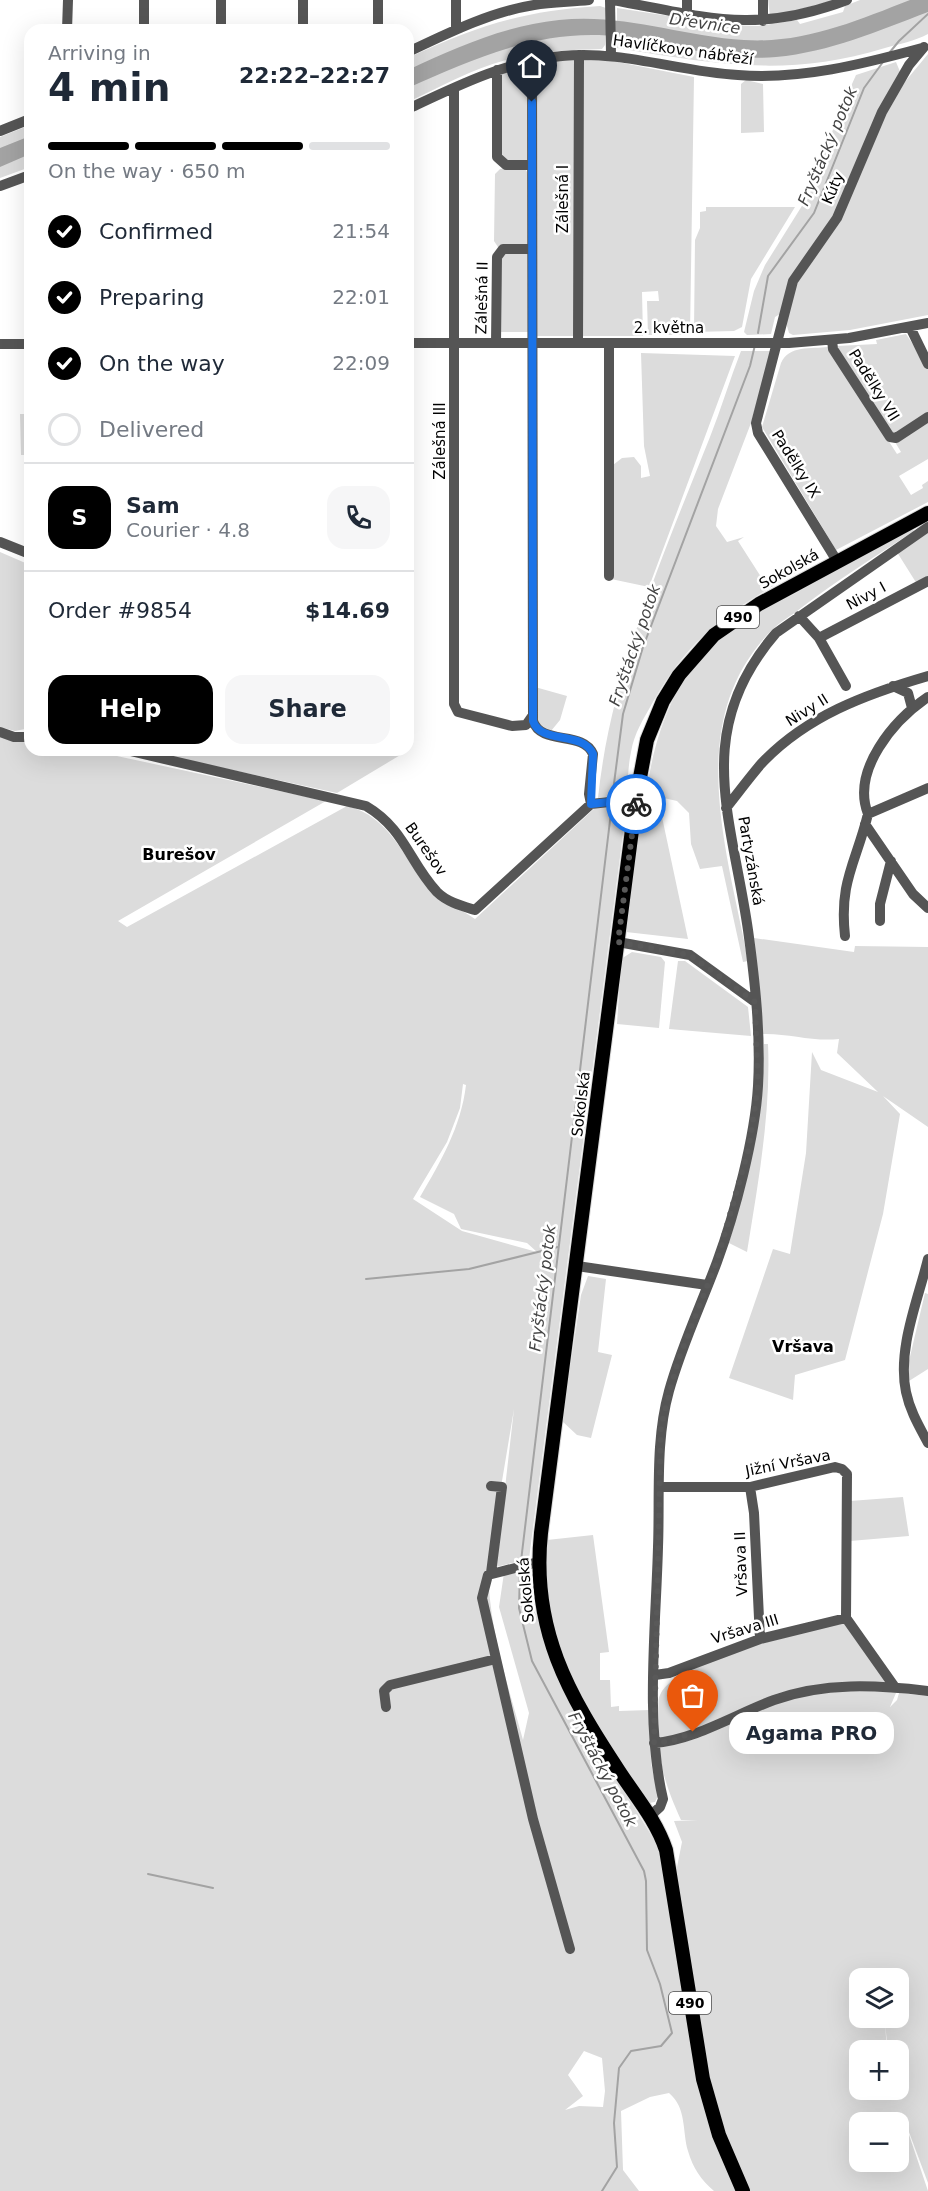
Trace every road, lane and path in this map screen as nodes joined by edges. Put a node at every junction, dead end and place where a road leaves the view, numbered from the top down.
1 (68, 0) edge
2 (144, 0) edge
3 (221, 0) edge
4 (303, 0) edge
5 (378, 0) edge
6 (456, 0) edge
7 (589, 0) edge
8 (687, 0) edge
9 (763, 0) edge
10 (847, 0) edge
11 (532, 3) edge
12 (612, 3) edge
13 (687, 14) junction
14 (763, 21) junction
15 (68, 24) edge
16 (144, 24) edge
17 (221, 24) edge
18 (303, 24) edge
19 (378, 24) edge
20 (456, 29) junction
21 (926, 46) edge
22 (414, 49) edge
23 (611, 51) junction
24 (579, 55) junction
25 (532, 61) junction
26 (497, 70) junction
27 (454, 88) junction
28 (414, 106) edge
29 (24, 121) edge
30 (0, 131) edge
31 (532, 165) junction
32 (24, 177) edge
33 (0, 186) edge
34 (532, 249) junction
35 (928, 323) edge
36 (910, 327) junction
37 (831, 340) junction
38 (414, 343) edge
39 (454, 343) junction
40 (496, 343) junction
41 (532, 343) junction
42 (578, 343) junction
43 (609, 343) junction
44 (774, 343) junction
45 (0, 344) edge
46 (24, 344) edge
47 (928, 364) edge
48 (928, 417) edge
49 (928, 513) edge
50 (928, 527) edge
51 (0, 542) edge
52 (24, 552) edge
53 (837, 561) junction
54 (609, 576) dead end
55 (928, 581) edge
56 (800, 616) junction
57 (819, 638) junction
58 (928, 676) edge
59 (846, 686) dead end
60 (893, 686) junction
61 (928, 697) edge
62 (912, 708) junction
63 (532, 715) junction
64 (0, 732) edge
65 (24, 736) edge
66 (152, 756) edge
67 (928, 788) edge
68 (631, 799) junction
69 (595, 803) junction
70 (726, 808) junction
71 (866, 819) junction
72 (891, 861) junction
73 (928, 908) edge
74 (880, 921) dead end
75 (845, 936) dead end
76 (618, 942) junction
77 (755, 1002) junction
78 (928, 1259) edge
79 (577, 1266) junction
80 (707, 1285) junction
81 (928, 1441) edge
82 (491, 1486) dead end
83 (660, 1487) junction
84 (750, 1487) junction
85 (531, 1564) junction
86 (491, 1573) junction
87 (846, 1618) junction
88 (760, 1639) junction
89 (496, 1659) junction
90 (655, 1675) junction
91 (894, 1686) junction
92 (928, 1692) edge
93 (386, 1707) dead end
94 (654, 1743) junction
95 (650, 1816) junction
96 (570, 1949) dead end
97 (743, 2191) edge

1 - 15 street
2 - 16 street
3 - 17 street
4 - 18 street
5 - 19 street
6 - 20 street
7 - 11 street
8 - 13 street
9 - 14 street
10 - 14 street
11 - 20 street
12 - 13 street
12 - 23 street
13 - 14 street
20 - 22 street
21 - 23 street, Havlíčkovo nábřeží
21 - 44 street, Kúty
23 - 24 street, Havlíčkovo nábřeží
24 - 25 street, Havlíčkovo nábřeží
24 - 42 street, Zálešná I
25 - 26 street, Havlíčkovo nábřeží
25 - 31 street
26 - 27 street, Havlíčkovo nábřeží
26 - 31 street
27 - 28 street, Havlíčkovo nábřeží
27 - 39 street, Zálešná III
29 - 30 street
31 - 34 street
32 - 33 street
34 - 40 street, Zálešná II
34 - 41 street
35 - 36 street, 2. května
36 - 37 street, 2. května
36 - 47 street
37 - 44 street, 2. května
37 - 48 street, Padělky VII
38 - 39 street, 2. května
39 - 40 street, 2. května
39 - 63 street, Zálešná III
40 - 41 street, 2. května
41 - 42 street, 2. května
41 - 63 street
42 - 43 street, 2. května
43 - 44 street, 2. května
43 - 54 street
44 - 53 street, Padělky IX
45 - 46 street
49 - 53 main road, Sokolská / 490
50 - 56 street, Partyzánská
51 - 52 street
53 - 68 main road, Sokolská / 490
55 - 57 street, Nivy I
56 - 57 street
56 - 70 street, Partyzánská
57 - 59 street
58 - 60 street, Nivy II
60 - 62 street
60 - 70 street, Nivy II
61 - 62 street
62 - 71 street
63 - 69 street
64 - 65 street
66 - 69 street, Burešov
67 - 71 street
68 - 69 street
68 - 76 main road, Sokolská / 490
70 - 77 street, Partyzánská
71 - 72 street
71 - 75 street
72 - 73 street
72 - 74 street
76 - 77 street
76 - 79 main road, Sokolská / 490
77 - 80 street, Partyzánská
78 - 81 street
79 - 80 street
79 - 85 main road, Sokolská / 490
80 - 83 street, Partyzánská
82 - 86 street
83 - 84 street, Jižní Vršava
83 - 90 street, Partyzánská
84 - 87 street, Jižní Vršava
84 - 88 street, Vršava II
85 - 86 street
85 - 95 main road, Sokolská / 490
86 - 89 street
87 - 88 street, Vršava III
87 - 91 street
88 - 90 street, Vršava III
89 - 93 street
89 - 96 street
90 - 94 street, Partyzánská
91 - 92 street
91 - 94 street
94 - 95 street, Partyzánská
95 - 97 main road, 490

